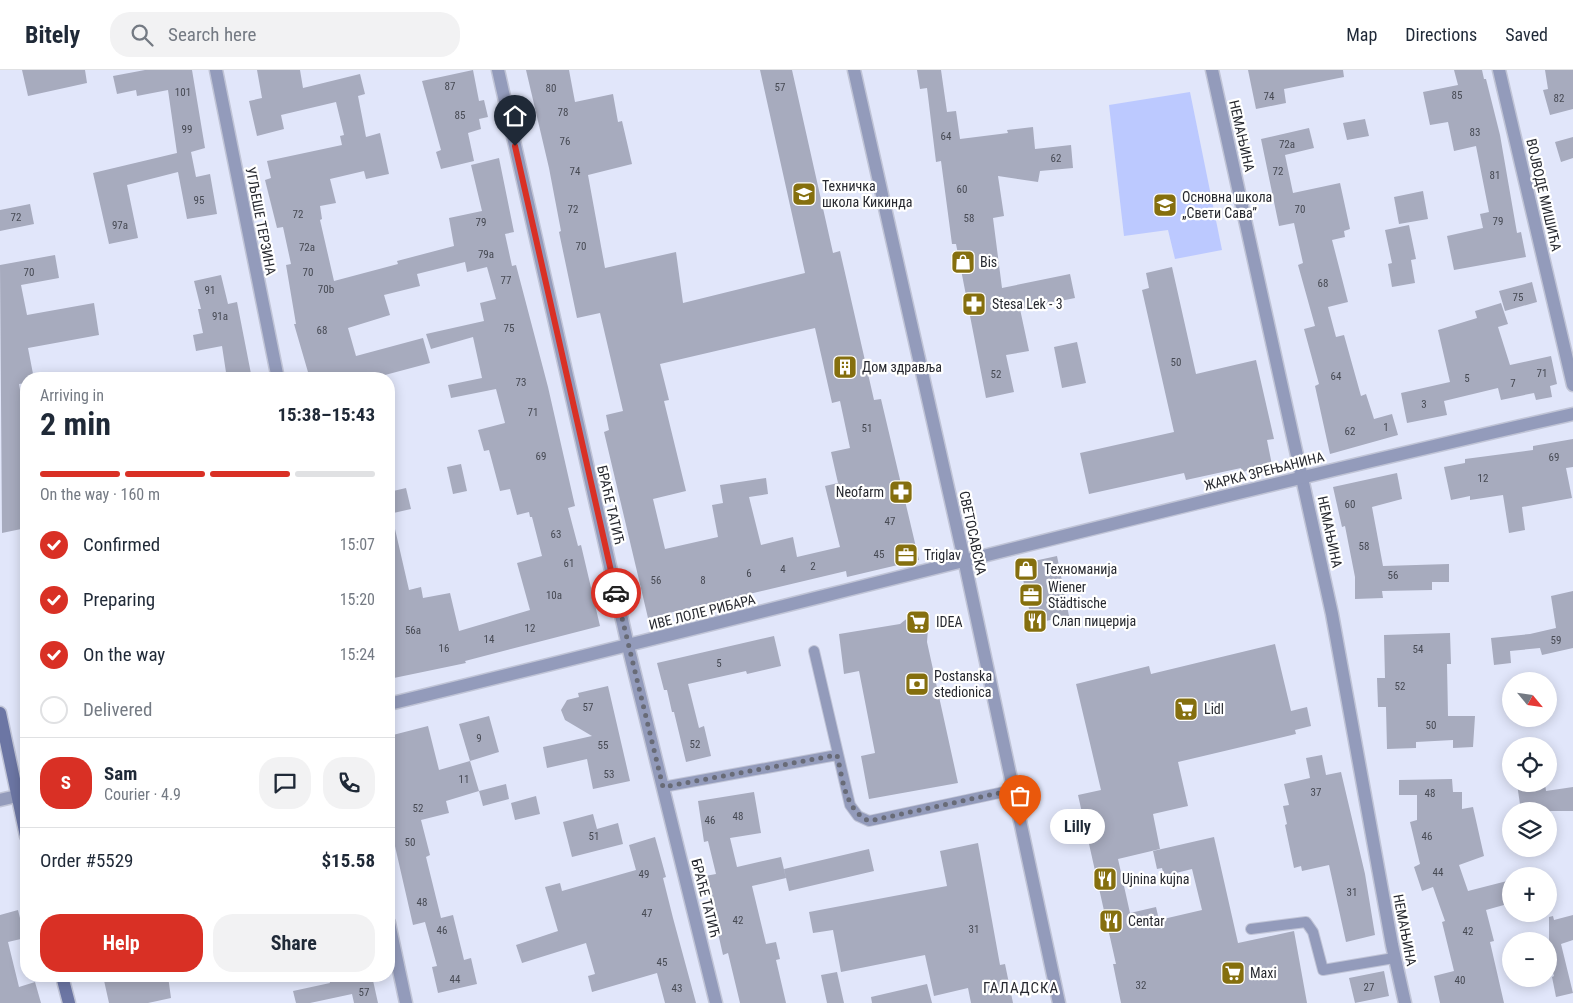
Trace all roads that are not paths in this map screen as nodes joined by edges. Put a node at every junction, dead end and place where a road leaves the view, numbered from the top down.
1 (216, 70) edge
2 (498, 70) edge
3 (854, 70) edge
4 (1212, 70) edge
5 (1499, 70) edge
6 (277, 372) edge
7 (1573, 385) edge
8 (1573, 414) edge
9 (1303, 476) junction
10 (964, 559) junction
11 (628, 646) junction
12 (814, 651) dead end
13 (395, 703) edge
14 (0, 713) edge
15 (837, 755) junction
16 (663, 787) junction
17 (20, 788) edge
18 (1013, 790) junction
19 (20, 795) edge
20 (0, 800) edge
21 (1251, 929) dead end
22 (395, 951) edge
23 (1394, 958) junction
24 (64, 982) edge
25 (69, 1003) edge
26 (406, 1003) edge
27 (716, 1003) edge
28 (1059, 1003) edge
29 (1405, 1003) edge

1 - 6 street, УГЉЕШЕ ТЕРЗИНА
2 - 11 street, БРАЋЕ ТАТИЋ
3 - 10 street, СВЕТОСАВСКА
4 - 9 street, НЕМАЊИНА
5 - 7 street, ВОЈВОДЕ МИШИЋА
8 - 9 street, ЖАРКА ЗРЕЊАНИНА
9 - 10 street, ЖАРКА ЗРЕЊАНИНА
9 - 23 street, НЕМАЊИНА
10 - 11 street, ИВЕ ЛОЛЕ РИБАРА
10 - 18 street, СВЕТОСАВСКА
11 - 13 street, ИВЕ ЛОЛЕ РИБАРА
11 - 16 street, БРАЋЕ ТАТИЋ
12 - 15 lane
14 - 17 main road
15 - 16 lane
15 - 18 lane
16 - 27 street, БРАЋЕ ТАТИЋ
18 - 28 street, СВЕТОСАВСКА
19 - 20 street
21 - 23 lane
22 - 26 street
23 - 29 street, НЕМАЊИНА
24 - 25 main road

